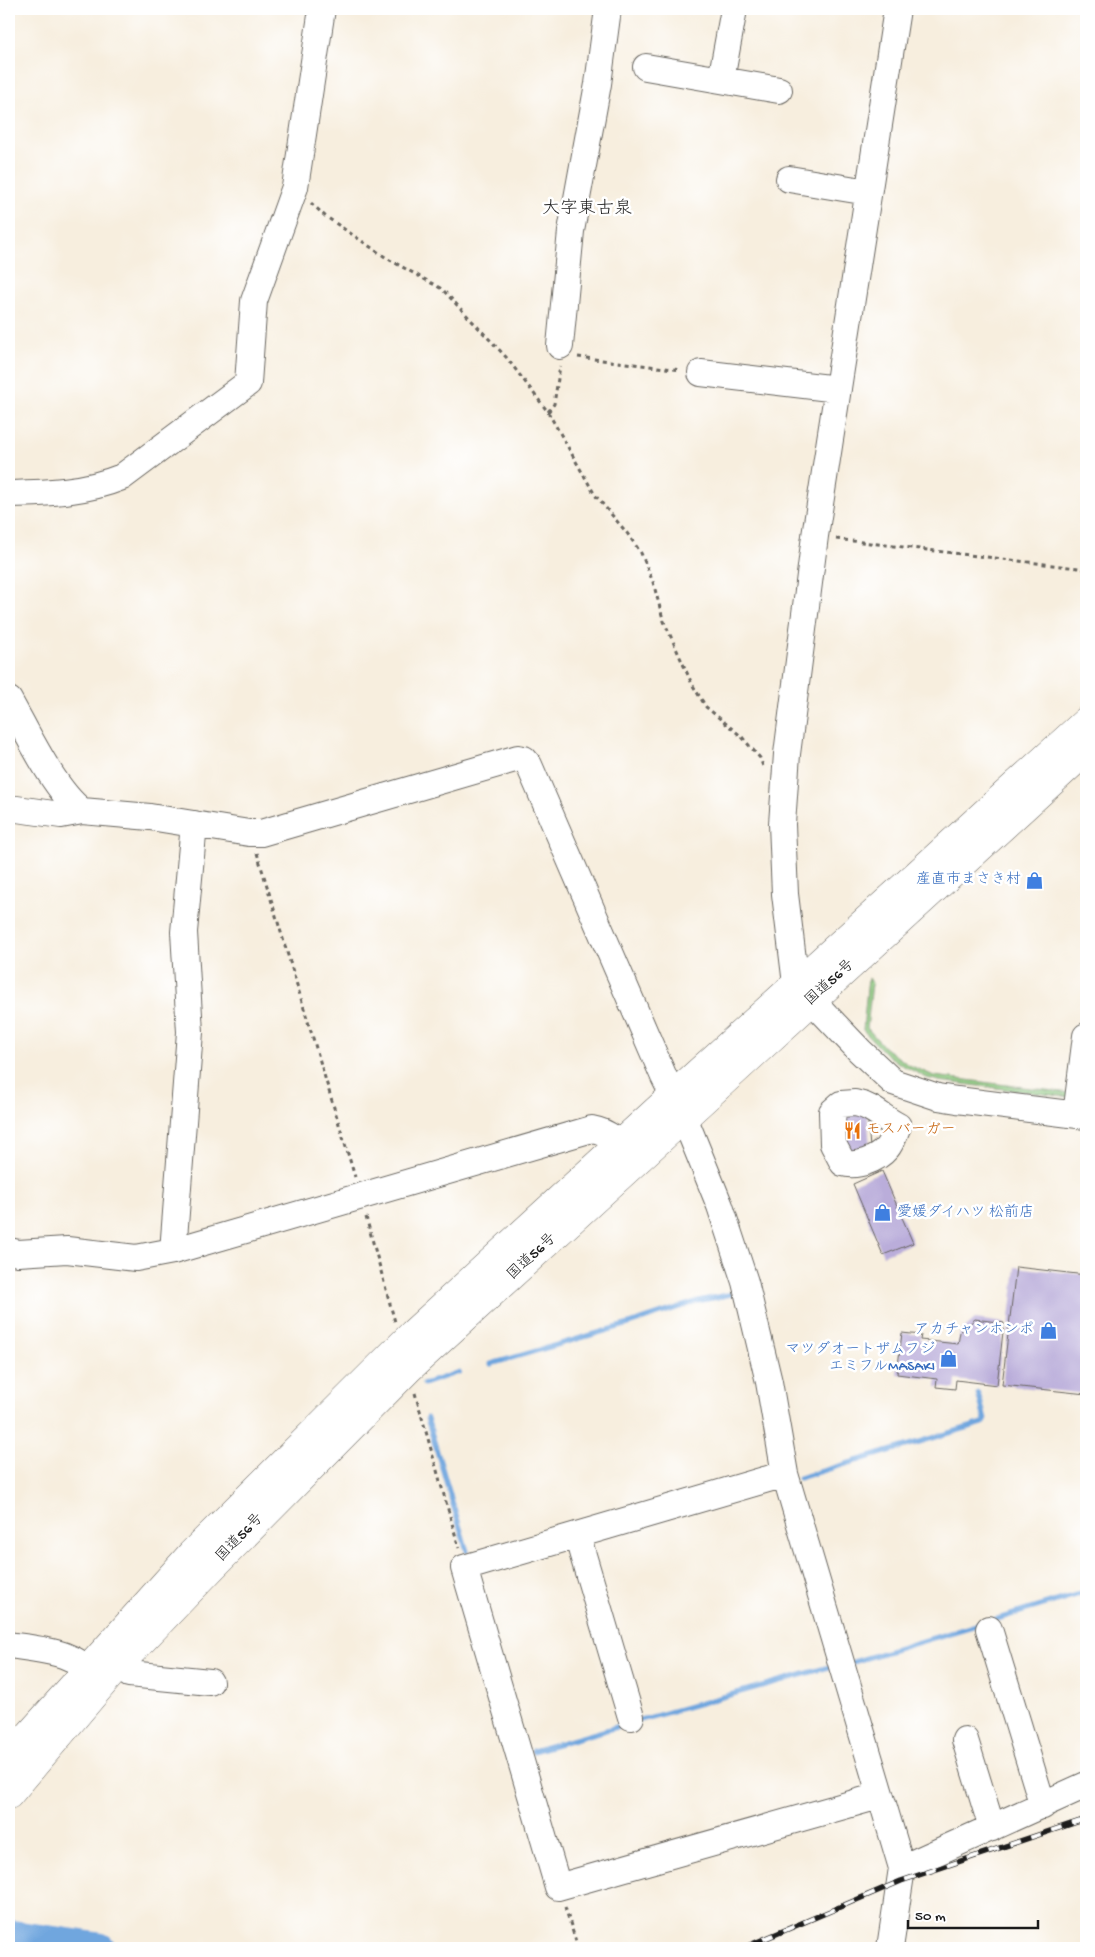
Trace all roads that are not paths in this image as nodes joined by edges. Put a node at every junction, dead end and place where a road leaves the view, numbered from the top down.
1 (322, 9) edge
2 (608, 9) edge
3 (734, 9) edge
4 (896, 9) edge
5 (646, 67) dead end
6 (722, 80) junction
7 (779, 90) dead end
8 (789, 179) dead end
9 (868, 192) junction
10 (561, 351) road end
11 (701, 373) road end
12 (838, 389) junction
13 (9, 494) edge
14 (9, 700) edge
15 (1086, 721) edge
16 (1086, 751) edge
17 (9, 808) edge
18 (82, 811) junction
19 (194, 824) junction
20 (804, 992) junction
21 (1086, 1036) edge
22 (678, 1106) junction
23 (1081, 1116) edge
24 (627, 1152) junction
25 (9, 1251) edge
26 (173, 1252) junction
27 (785, 1474) junction
28 (577, 1535) junction
29 (989, 1629) dead end
30 (9, 1645) edge
31 (104, 1671) junction
32 (210, 1682) dead end
33 (631, 1717) dead end
34 (964, 1740) dead end
35 (9, 1758) edge
36 (1086, 1785) edge
37 (9, 1794) edge
38 (879, 1796) junction
39 (1043, 1806) junction
40 (992, 1828) junction
41 (902, 1868) junction
42 (890, 1948) edge

1 - 13 street
2 - 10 street
3 - 6 street
4 - 9 street
5 - 6 street
6 - 7 street
8 - 9 street
9 - 12 street
11 - 12 street
12 - 20 street
14 - 18 street
15 - 20 highway, 国道56号
16 - 20 highway, 国道56号
17 - 18 street
18 - 19 street
19 - 22 street
19 - 26 street
20 - 22 highway, 国道56号
20 - 23 street
21 - 23 street
22 - 24 highway, 国道56号
22 - 27 street
24 - 26 street
24 - 31 highway, 国道56号
25 - 26 street
27 - 28 street
27 - 38 street
28 - 33 street
28 - 38 street
29 - 39 street
30 - 31 street
31 - 32 street
31 - 35 highway, 国道56号
31 - 37 highway, 国道56号
34 - 40 street
36 - 39 street
38 - 41 street
39 - 40 street
40 - 41 street
41 - 42 street

